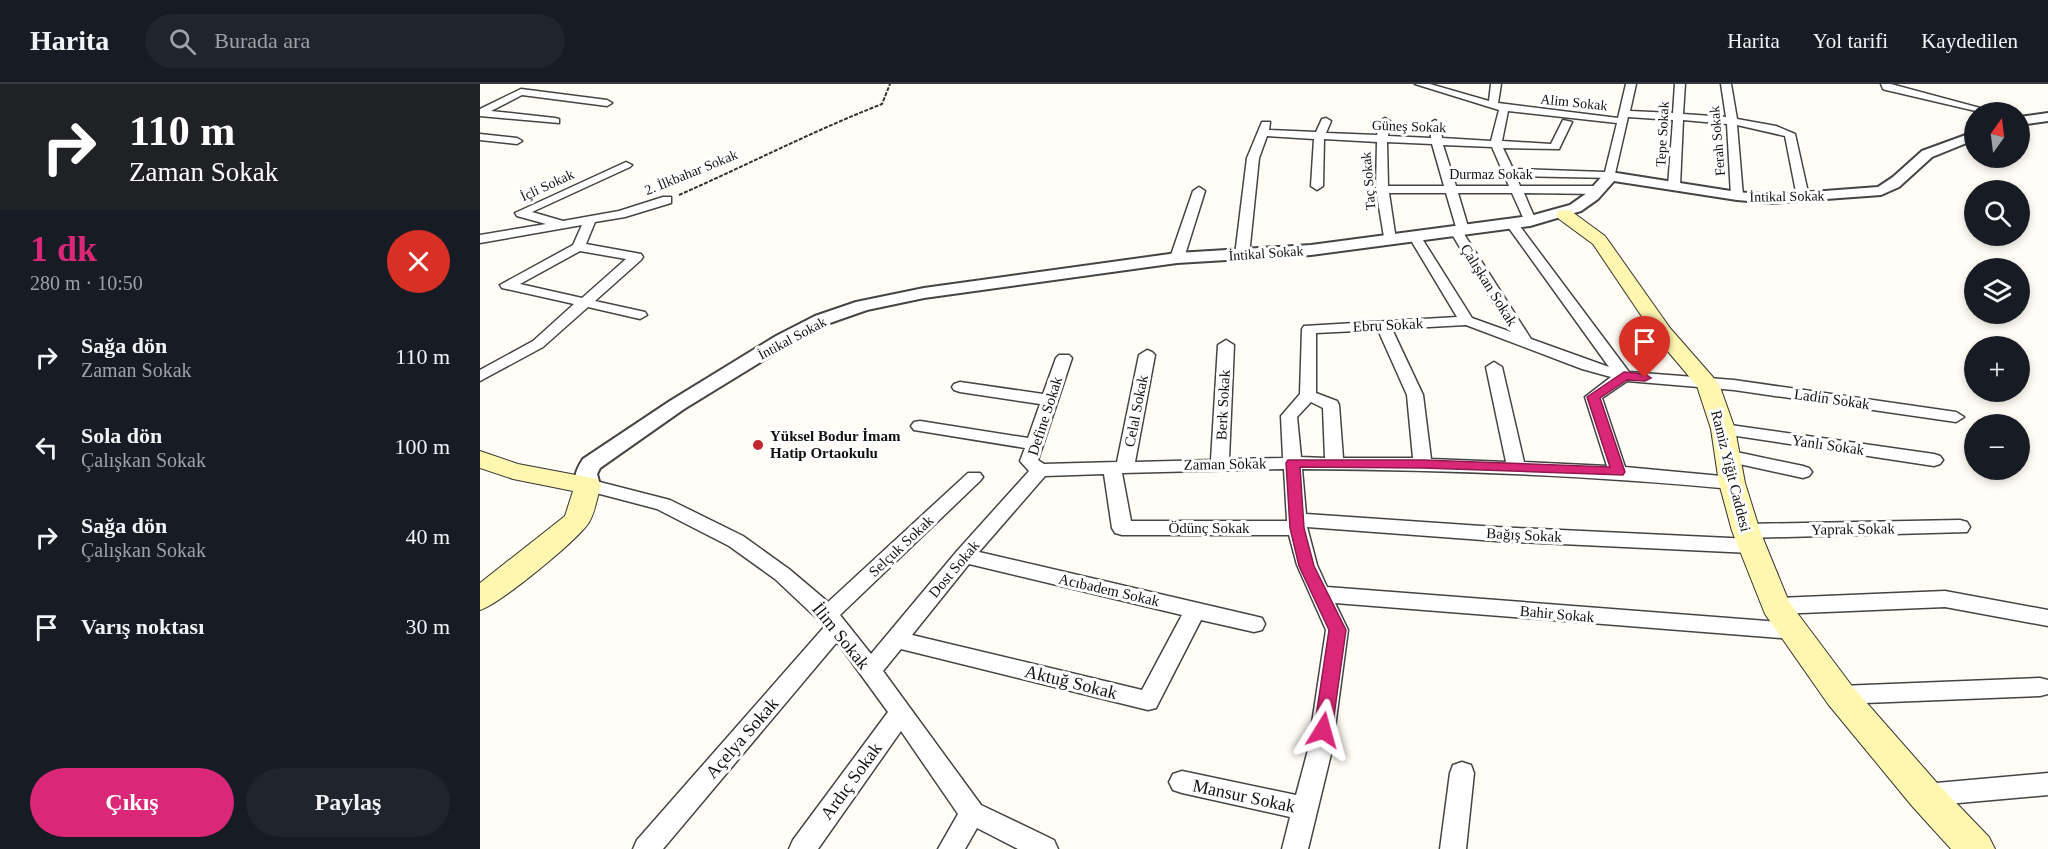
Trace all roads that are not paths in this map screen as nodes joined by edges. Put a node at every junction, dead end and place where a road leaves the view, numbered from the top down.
1 (1419, 84) edge
2 (1496, 84) edge
3 (1631, 84) edge
4 (1680, 84) edge
5 (1726, 84) edge
6 (1886, 84) edge
7 (1441, 87) edge
8 (607, 103) dead end
9 (1964, 106) edge
10 (1498, 107) junction
11 (480, 113) edge
12 (1622, 117) junction
13 (2048, 117) edge
14 (1678, 118) junction
15 (2030, 120) edge
16 (1326, 121) dead end
17 (1385, 121) dead end
18 (555, 122) dead end
19 (1732, 122) junction
20 (1435, 123) dead end
21 (1544, 124) dead end
22 (480, 137) edge
23 (1319, 137) junction
24 (1381, 140) junction
25 (1964, 140) edge
26 (517, 141) dead end
27 (1437, 142) junction
28 (1496, 144) junction
29 (626, 165) dead end
30 (1507, 172) junction
31 (1605, 183) junction
32 (1317, 186) dead end
33 (1674, 186) junction
34 (1382, 189) junction
35 (1449, 189) junction
36 (1515, 190) junction
37 (1199, 191) dead end
38 (1737, 196) junction
39 (1803, 197) junction
40 (667, 200) road end
41 (1564, 214) junction
42 (590, 220) junction
43 (1521, 222) junction
44 (566, 224) junction
45 (1459, 231) junction
46 (1415, 237) junction
47 (480, 239) edge
48 (1390, 240) junction
49 (578, 247) junction
50 (1242, 255) junction
51 (1178, 258) junction
52 (585, 303) junction
53 (640, 315) dead end
54 (1467, 321) junction
55 (1383, 325) junction
56 (1524, 342) junction
57 (1226, 345) dead end
58 (1147, 355) dead end
59 (1064, 358) dead end
60 (1494, 367) dead end
61 (480, 376) edge
62 (1624, 376) junction
63 (1708, 384) junction
64 (960, 387) dead end
65 (1308, 395) junction
66 (1049, 400) junction
67 (1956, 417) dead end
68 (920, 426) dead end
69 (1725, 442) junction
70 (1034, 444) junction
71 (480, 459) edge
72 (1934, 460) dead end
73 (1292, 463) junction
74 (1334, 463) junction
75 (1423, 464) junction
76 (1220, 465) junction
77 (1118, 467) junction
78 (1516, 468) junction
79 (1040, 470) junction
80 (1618, 472) junction
81 (1803, 472) dead end
82 (974, 477) dead end
83 (1732, 483) junction
84 (588, 485) junction
85 (1297, 524) junction
86 (1960, 527) dead end
87 (1122, 528) joint
88 (1749, 538) junction
89 (964, 556) junction
90 (1320, 594) junction
91 (480, 599) edge
92 (1776, 606) junction
93 (1195, 611) junction
94 (2048, 618) edge
95 (832, 620) junction
96 (1254, 624) dead end
97 (1793, 631) junction
98 (896, 639) junction
99 (870, 671) junction
100 (2040, 687) dead end
101 (1840, 695) junction
102 (901, 712) junction
103 (1462, 773) dead end
104 (1182, 782) dead end
105 (2048, 784) edge
106 (1925, 795) junction
107 (1305, 809) junction
108 (972, 813) junction
109 (646, 849) edge
110 (802, 849) edge
111 (951, 849) edge
112 (1043, 849) edge
113 (1295, 849) edge
114 (1454, 849) edge
115 (1976, 849) edge

1 - 7 street, Alim Sokak
2 - 10 street
3 - 12 street
4 - 14 street, Tepe Sokak
5 - 19 street, Ferah Sokak
6 - 9 street
7 - 10 street, Alim Sokak
8 - 11 street
10 - 12 street, Alim Sokak
10 - 28 street
11 - 18 street
12 - 14 street, Alim Sokak
12 - 31 street
13 - 15 street
14 - 19 street, Alim Sokak
14 - 33 street, Tepe Sokak
16 - 23 street
17 - 24 street, Taç Sokak
19 - 38 street, Ferah Sokak
19 - 39 street, Alim Sokak
20 - 27 street, Çalışkan Sokak
21 - 28 street, Güneş Sokak
22 - 26 street
23 - 24 street, Güneş Sokak
23 - 32 street
23 - 50 street, Güneş Sokak
24 - 27 street, Güneş Sokak
24 - 34 street, Taç Sokak
25 - 39 street, İntikal Sokak
27 - 28 street, Güneş Sokak
27 - 35 street, Çalışkan Sokak
28 - 30 street
29 - 44 street, İçli Sokak
30 - 31 street
30 - 36 street
31 - 33 street, İntikal Sokak
31 - 36 street, Durmaz Sokak
31 - 41 street, İntikal Sokak
33 - 38 street, İntikal Sokak
34 - 35 street, Durmaz Sokak
34 - 48 street, Taç Sokak
35 - 36 street, Durmaz Sokak
35 - 45 street, Çalışkan Sokak
36 - 43 street
37 - 51 street
38 - 39 street, İntikal Sokak
40 - 42 street, 2. İlkbahar Sokak
41 - 43 street, İntikal Sokak
41 - 63 main road, Ramiz Yiğit Caddesi
42 - 44 street, 2. İlkbahar Sokak
42 - 49 street
43 - 45 street, İntikal Sokak
43 - 62 street
44 - 47 street, 2. İlkbahar Sokak
45 - 46 street, İntikal Sokak
45 - 56 street, Çalışkan Sokak
46 - 48 street, İntikal Sokak
46 - 54 street
48 - 50 street, İntikal Sokak
49 - 52 street
49 - 52 street
50 - 51 street, İntikal Sokak
51 - 84 street, İntikal Sokak
52 - 53 street
52 - 61 street
54 - 55 street, Ebru Sokak
54 - 56 street
55 - 65 street, Ebru Sokak
55 - 75 street
56 - 62 street, Çalışkan Sokak
57 - 76 street, Berk Sokak
58 - 77 street, Celal Sokak
59 - 66 street, Define Sokak
60 - 78 street
62 - 63 street, Çalışkan Sokak
62 - 80 street
63 - 67 street, Ladin Sokak
63 - 69 main road, Ramiz Yiğit Caddesi
64 - 66 street
65 - 73 street
65 - 74 street
66 - 70 street, Define Sokak
68 - 70 street
69 - 72 street, Yanlı Sokak
69 - 81 street
69 - 83 main road, Ramiz Yiğit Caddesi
70 - 79 street, Define Sokak
71 - 84 main road
73 - 74 street, Zaman Sokak
73 - 76 street, Zaman Sokak
73 - 85 street
74 - 75 street, Zaman Sokak
75 - 78 street, Zaman Sokak
76 - 77 street, Zaman Sokak
77 - 79 street, Zaman Sokak
77 - 87 street, Celal Sokak
78 - 80 street, Zaman Sokak
79 - 89 street, Dost Sokak
80 - 83 street, Zaman Sokak
82 - 95 street, Selçuk Sokak
83 - 88 main road, Ramiz Yiğit Caddesi
84 - 91 main road
84 - 95 street, İlim Sokak
85 - 87 street, Ödünç Sokak
85 - 88 street, Bağış Sokak
85 - 90 street
86 - 88 street, Yaprak Sokak
88 - 92 main road, Ramiz Yiğit Caddesi
89 - 93 street, Acıbadem Sokak
89 - 98 street, Dost Sokak
90 - 97 street, Bahir Sokak
90 - 107 street
92 - 94 street
92 - 97 main road, Ramiz Yiğit Caddesi
93 - 96 street, Acıbadem Sokak
93 - 98 street, Aktuğ Sokak
95 - 99 street, İlim Sokak
95 - 109 street, Açelya Sokak
97 - 101 main road, Ramiz Yiğit Caddesi
98 - 99 street, Dost Sokak
99 - 102 street, İlim Sokak
100 - 101 street
101 - 106 main road, Ramiz Yiğit Caddesi
102 - 108 street, İlim Sokak
102 - 110 street, Ardıç Sokak
103 - 114 street
104 - 107 street, Mansur Sokak
105 - 106 street
106 - 115 main road, Ramiz Yiğit Caddesi
107 - 113 street
108 - 111 street
108 - 112 street, İlim Sokak

